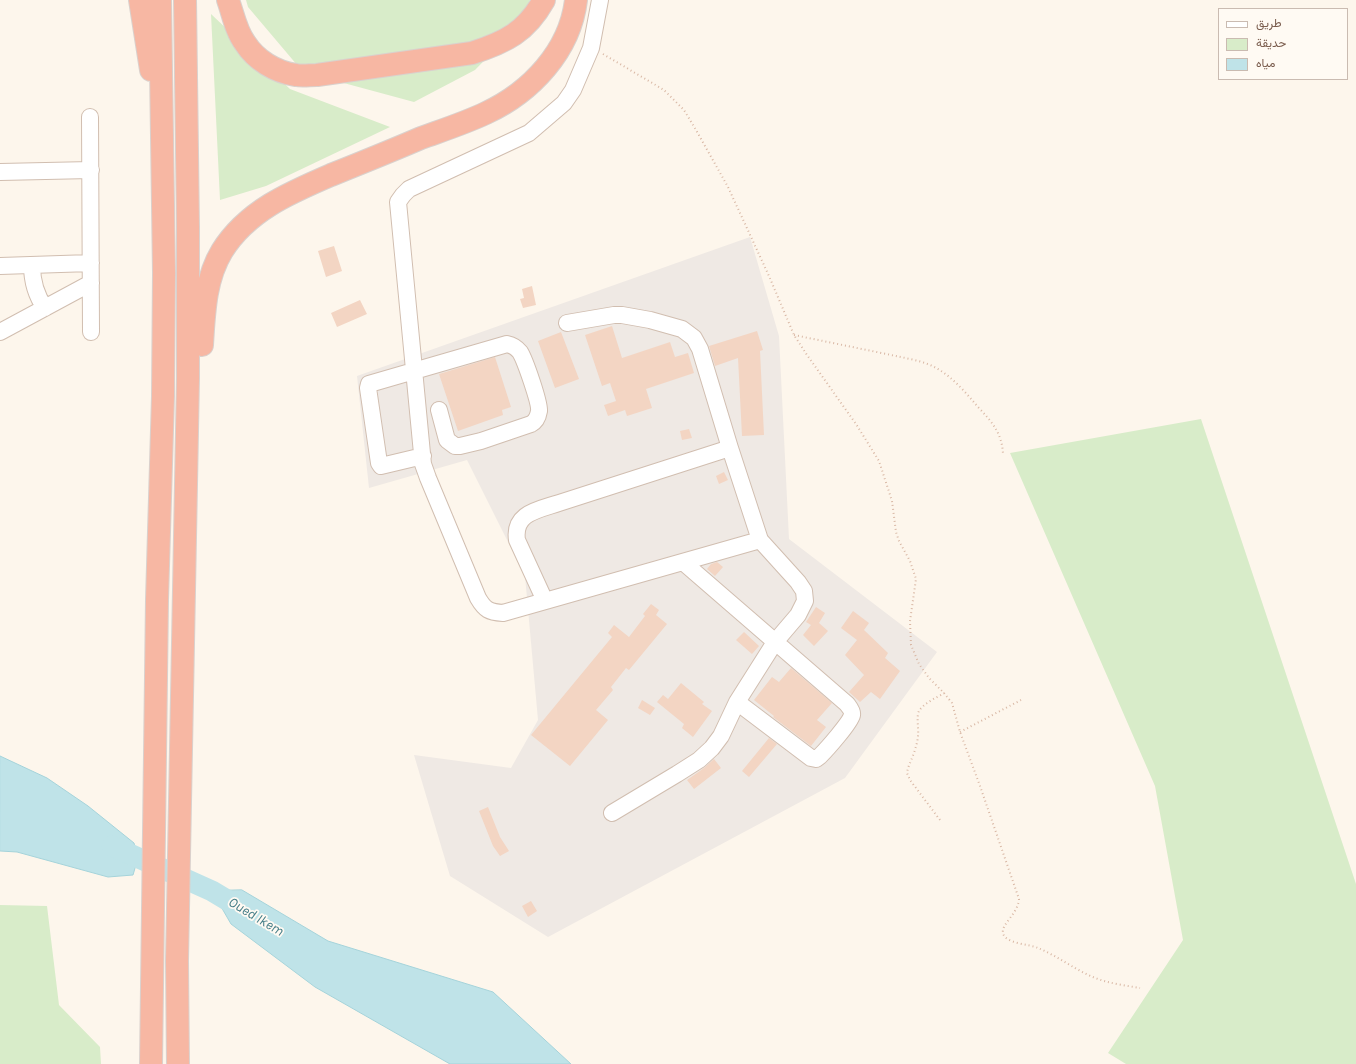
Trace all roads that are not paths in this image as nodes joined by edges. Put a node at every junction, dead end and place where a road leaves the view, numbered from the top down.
1 (140, 0) edge
2 (160, 0) edge
3 (185, 0) edge
4 (228, 0) edge
5 (544, 0) edge
6 (576, 0) edge
7 (600, 0) edge
8 (90, 117) dead end
9 (163, 135) junction
10 (91, 170) junction
11 (0, 172) edge
12 (91, 263) junction
13 (32, 265) junction
14 (0, 266) edge
15 (91, 283) junction
16 (45, 308) junction
17 (567, 323) dead end
18 (0, 332) edge
19 (91, 332) dead end
20 (414, 371) junction
21 (439, 410) dead end
22 (730, 448) junction
23 (422, 456) junction
24 (186, 487) junction
25 (760, 540) junction
26 (683, 562) junction
27 (545, 601) junction
28 (775, 642) junction
29 (736, 702) junction
30 (612, 813) dead end
31 (151, 1064) edge
32 (178, 1064) edge

1 - 9 highway
2 - 9 highway
3 - 24 highway
4 - 5 highway
6 - 24 highway
7 - 20 street
8 - 10 street
9 - 31 highway
10 - 11 street
10 - 12 street
12 - 13 street
12 - 15 street
13 - 14 street
13 - 16 street
15 - 16 street
15 - 19 street
16 - 18 street
17 - 22 street
20 - 21 street
20 - 23 street
20 - 23 street
22 - 25 street
22 - 27 street
23 - 27 street
24 - 32 highway
25 - 26 street
25 - 28 street
26 - 27 street
26 - 28 street
28 - 29 street
28 - 29 street
29 - 30 street

